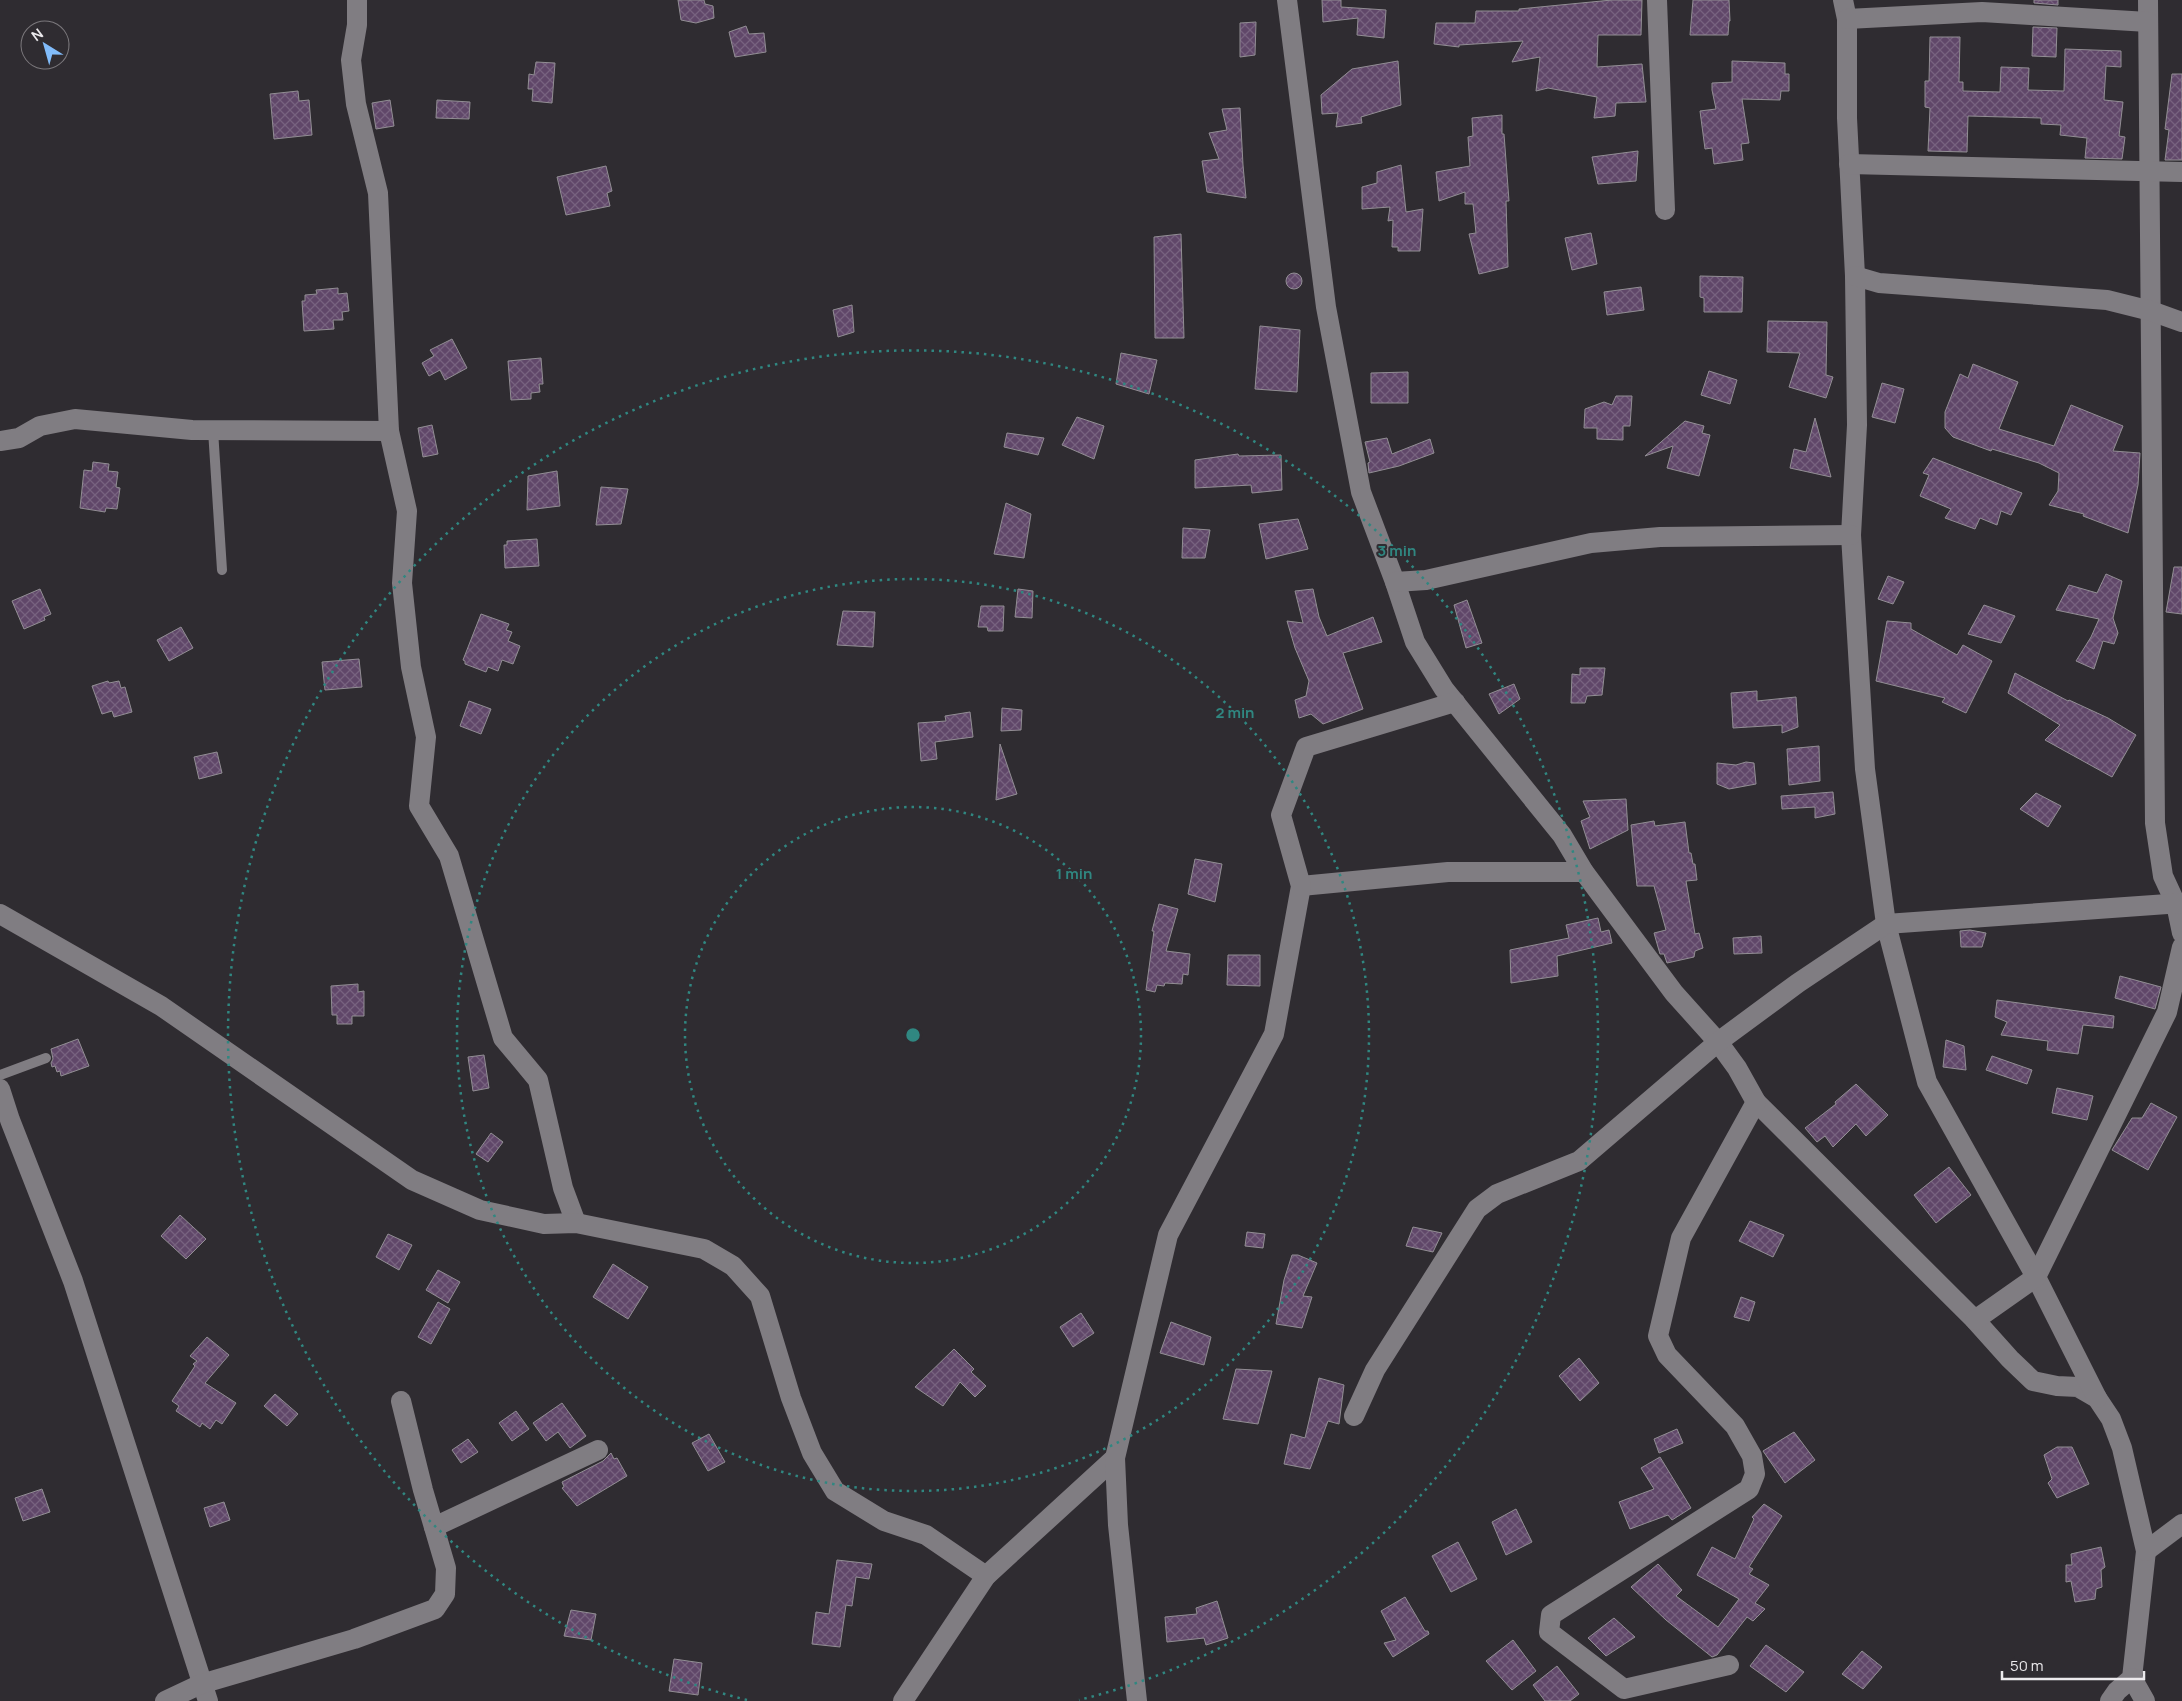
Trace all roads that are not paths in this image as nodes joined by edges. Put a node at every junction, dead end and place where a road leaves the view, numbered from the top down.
1 (356, 0) edge
2 (1288, 0) edge
3 (1657, 0) edge
4 (2148, 0) edge
5 (1982, 6) edge
6 (1845, 10) edge
7 (2148, 22) junction
8 (1849, 164) junction
9 (2148, 171) junction
10 (2182, 172) edge
11 (1665, 210) dead end
12 (1855, 276) junction
13 (2151, 311) junction
14 (2182, 322) edge
15 (213, 430) junction
16 (389, 431) junction
17 (0, 442) edge
18 (1851, 535) junction
19 (222, 570) dead end
20 (1396, 582) junction
21 (1455, 702) junction
22 (1584, 872) junction
23 (1301, 886) junction
24 (2179, 904) edge
25 (0, 914) edge
26 (1886, 924) junction
27 (2182, 934) edge
28 (2182, 947) edge
29 (1718, 1042) junction
30 (46, 1058) dead end
31 (0, 1075) edge
32 (0, 1089) edge
33 (1756, 1102) junction
34 (576, 1223) junction
35 (2036, 1277) junction
36 (1975, 1320) junction
37 (2097, 1398) junction
38 (401, 1401) dead end
39 (1354, 1416) dead end
40 (598, 1450) dead end
41 (1115, 1458) junction
42 (2182, 1524) edge
43 (434, 1527) junction
44 (2146, 1551) junction
45 (986, 1576) junction
46 (1729, 1665) dead end
47 (2132, 1678) junction
48 (204, 1692) edge
49 (164, 1701) edge
50 (903, 1701) edge
51 (1136, 1701) edge
52 (2110, 1701) edge
53 (2145, 1701) edge

1 - 16 street
2 - 20 street
3 - 11 street
4 - 7 street
5 - 6 street
5 - 7 street
6 - 8 street
7 - 9 street
8 - 9 street
8 - 12 street
9 - 10 street
9 - 13 street
12 - 13 street
12 - 18 street
13 - 14 street
13 - 24 street
15 - 16 street
15 - 17 street
15 - 19 lane
16 - 34 street
18 - 20 street
18 - 26 street
20 - 21 street
21 - 22 street
21 - 23 street
22 - 23 street
22 - 29 street
23 - 41 street
24 - 26 street
24 - 27 street
25 - 34 street
26 - 29 street
26 - 35 street
28 - 35 street
29 - 33 street
29 - 39 street
30 - 31 lane
32 - 48 street
33 - 36 street
33 - 46 street
34 - 45 street
35 - 36 street
35 - 37 street
36 - 37 street
37 - 44 street
38 - 43 street
40 - 43 street
41 - 45 street
41 - 51 street
42 - 44 street
43 - 48 street
44 - 47 street
45 - 50 street
47 - 52 street
47 - 53 street
48 - 49 street

